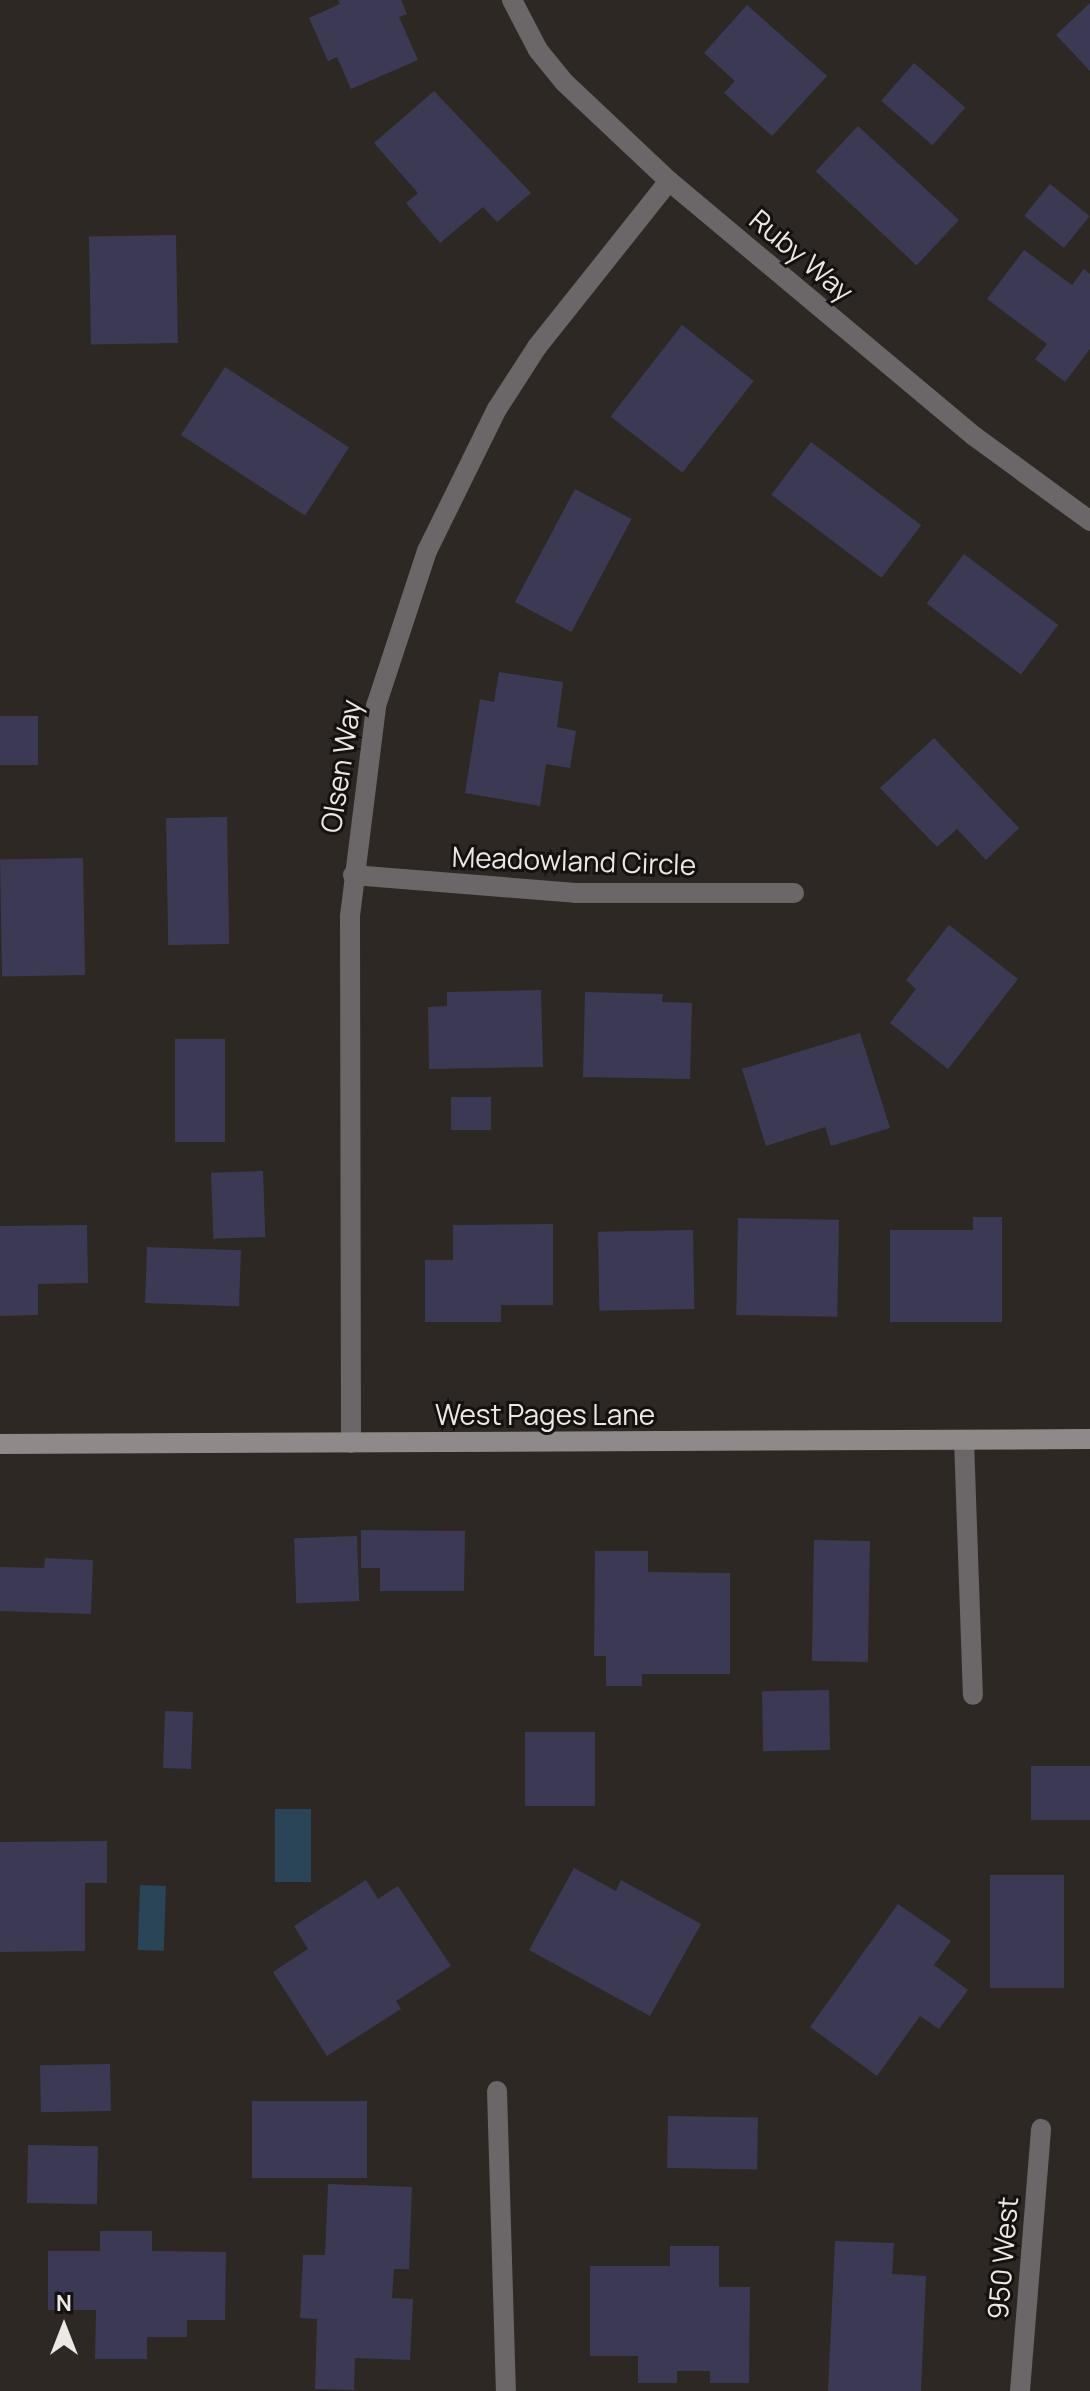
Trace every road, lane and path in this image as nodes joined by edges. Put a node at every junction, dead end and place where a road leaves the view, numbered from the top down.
1 (512, 0) edge
2 (669, 181) junction
3 (1090, 521) edge
4 (353, 875) junction
5 (794, 893) dead end
6 (1090, 1439) edge
7 (964, 1440) junction
8 (351, 1443) junction
9 (0, 1444) edge
10 (973, 1695) dead end
11 (497, 2091) dead end
12 (1041, 2129) dead end
13 (506, 2391) edge
14 (1020, 2391) edge

1 - 2 street, Ruby Way
2 - 3 street, Ruby Way
2 - 4 street, Olsen Way
4 - 5 street, Meadowland Circle
4 - 8 street, Olsen Way
6 - 7 street, West Pages Lane
7 - 8 street, West Pages Lane
7 - 10 street
8 - 9 street, West Pages Lane
11 - 13 street
12 - 14 street, 950 West

